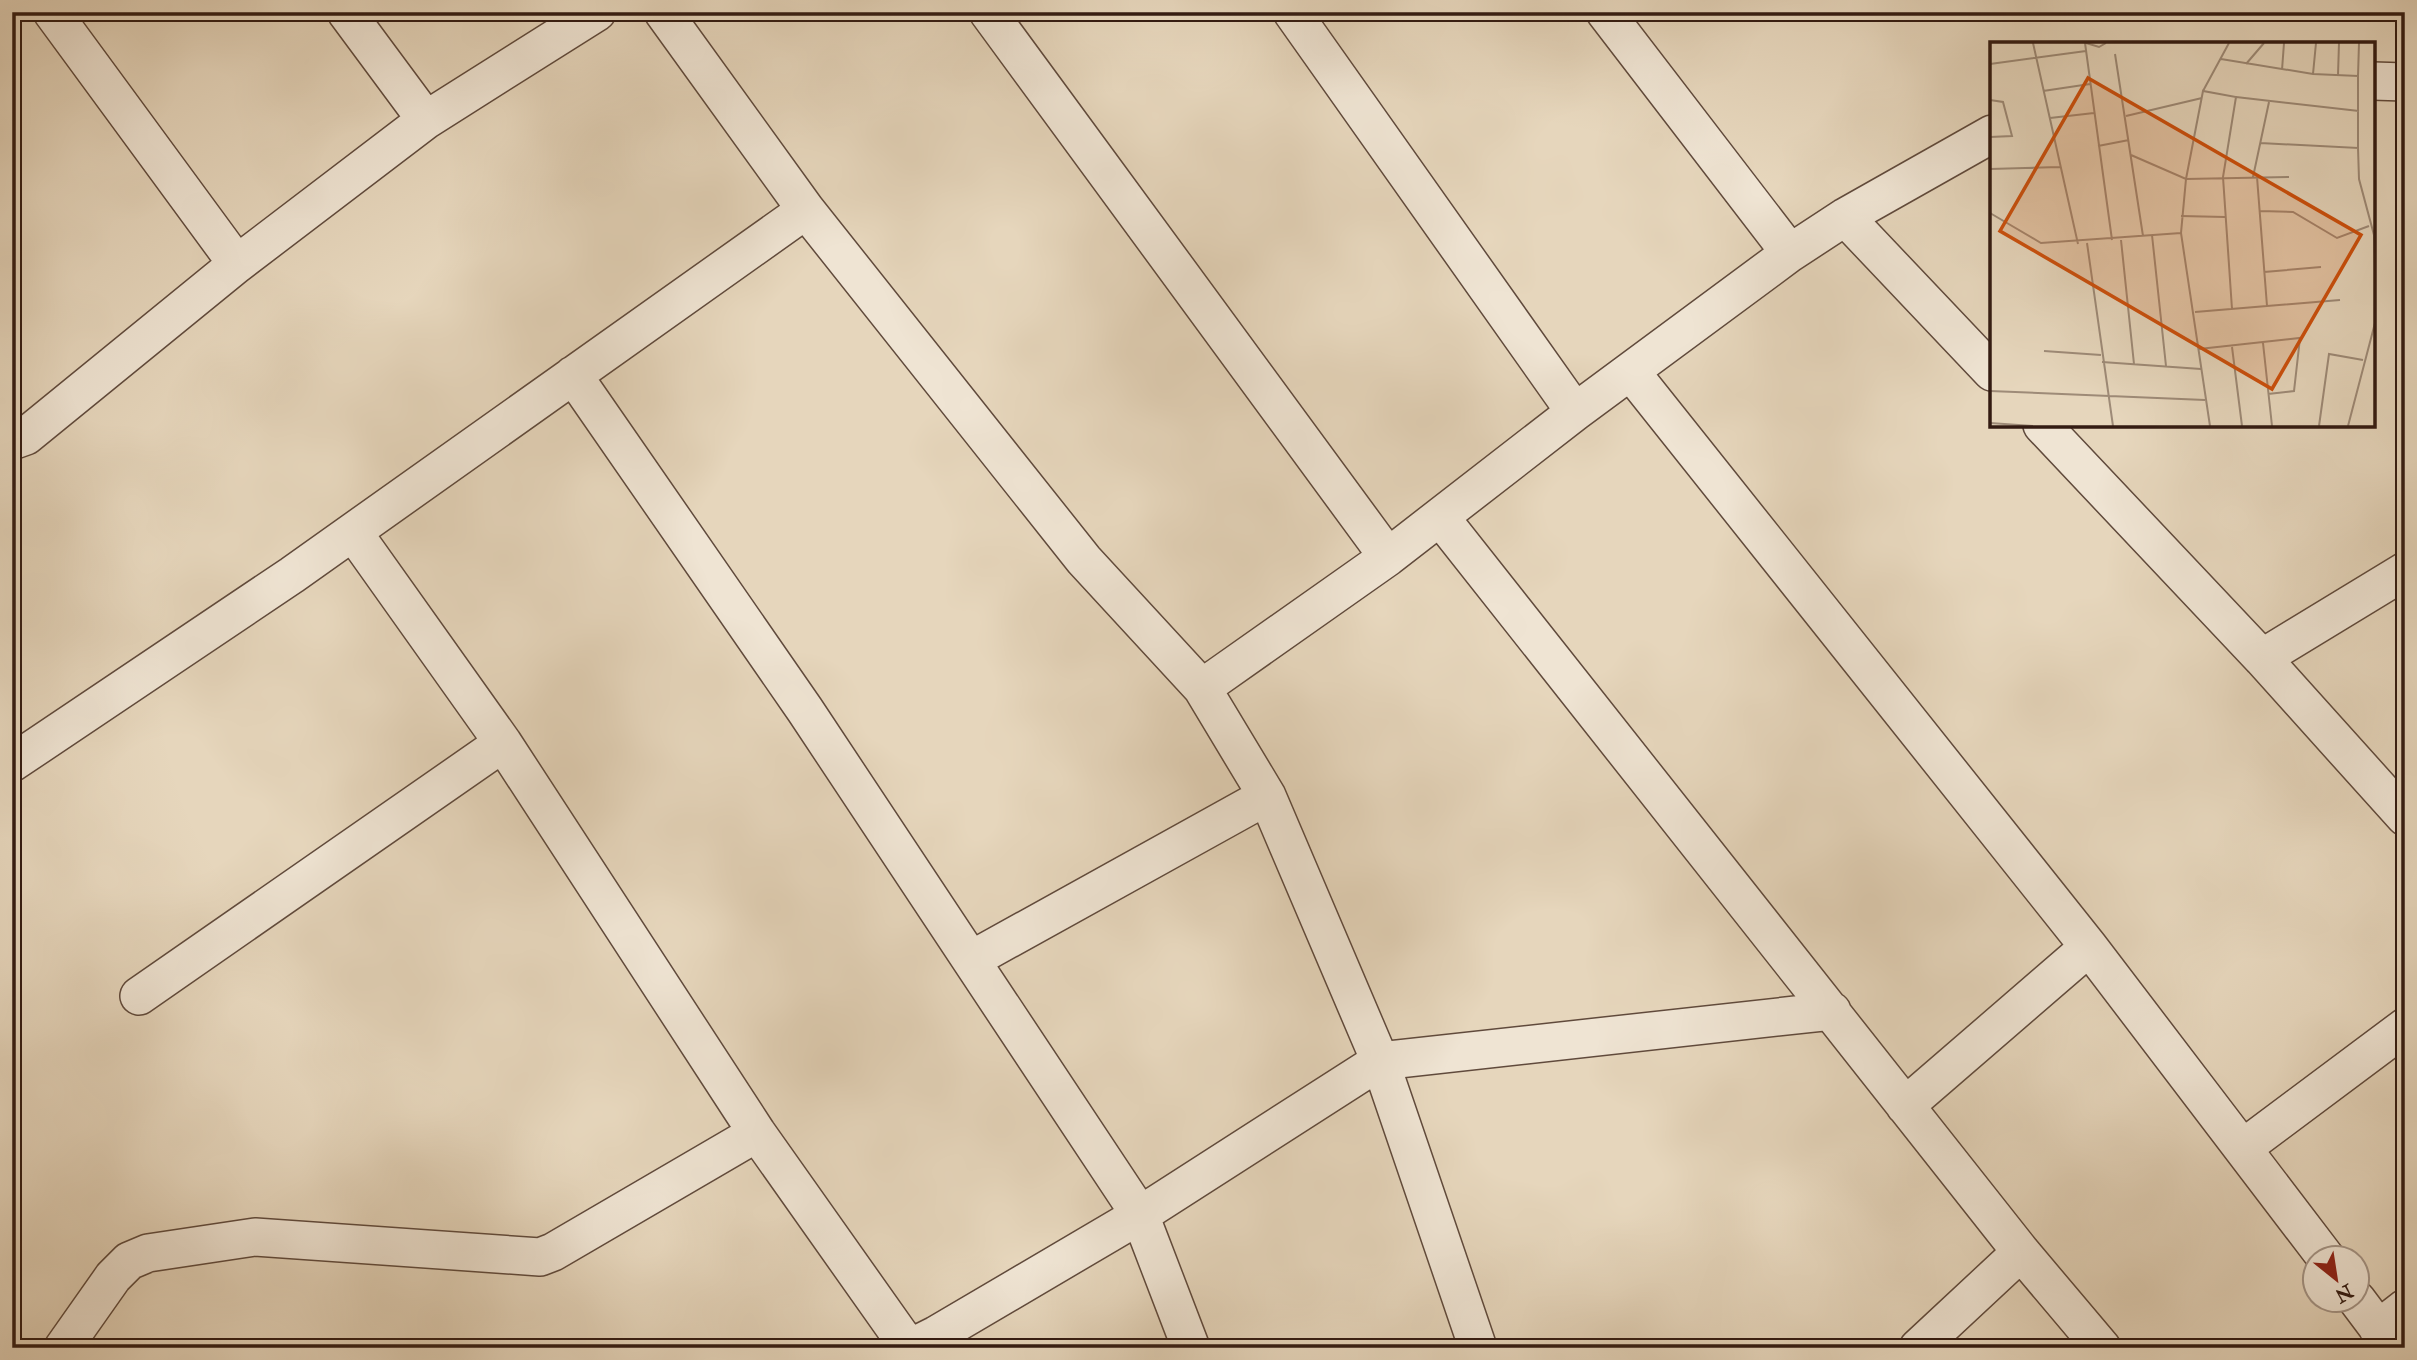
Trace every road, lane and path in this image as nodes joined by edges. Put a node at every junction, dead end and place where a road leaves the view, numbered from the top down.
1 (52, 12) edge
2 (346, 12) edge
3 (597, 12) edge
4 (663, 12) edge
5 (988, 12) edge
6 (1292, 12) edge
7 (1605, 12) edge
8 (2375, 81) edge
9 (2405, 82) edge
10 (426, 120) junction
11 (1990, 135) edge
12 (806, 210) junction
13 (1845, 217) junction
14 (1790, 253) junction
15 (237, 264) junction
16 (1990, 370) edge
17 (1631, 372) junction
18 (573, 375) junction
19 (1575, 412) junction
20 (2044, 427) edge
21 (12, 441) edge
22 (1440, 517) junction
23 (353, 532) junction
24 (1388, 558) junction
25 (2405, 571) edge
26 (2262, 658) junction
27 (1202, 688) junction
28 (503, 743) junction
29 (12, 763) edge
30 (1267, 796) junction
31 (2405, 817) edge
32 (2089, 947) junction
33 (971, 960) junction
34 (139, 996) dead end
35 (1832, 1011) junction
36 (2405, 1027) edge
37 (1380, 1060) junction
38 (1905, 1106) junction
39 (757, 1133) junction
40 (2243, 1148) junction
41 (1140, 1215) junction
42 (2315, 1244) edge
43 (2021, 1252) junction
44 (924, 1345) edge
45 (63, 1348) edge
46 (1191, 1348) edge
47 (1478, 1348) edge
48 (1918, 1348) edge
49 (2102, 1348) edge

1 - 15 street
2 - 10 street
3 - 10 street
4 - 12 street
5 - 24 street
6 - 19 street
7 - 14 street
8 - 9 street
10 - 15 street
11 - 13 street
12 - 18 street
12 - 27 street
13 - 14 street
13 - 16 street
14 - 17 street
15 - 21 street
17 - 19 street
17 - 32 street
18 - 23 street
18 - 33 street
19 - 22 street
20 - 26 street
22 - 24 street
22 - 35 street
23 - 28 street
23 - 29 street
24 - 27 street
25 - 26 street
26 - 31 street
27 - 30 street
28 - 34 street
28 - 39 street
30 - 33 street
30 - 37 street
32 - 38 street
32 - 40 street
33 - 41 street
35 - 37 street
35 - 38 street
36 - 40 street
37 - 41 street
37 - 47 street
38 - 43 street
39 - 44 street
39 - 45 street
40 - 42 street
41 - 44 street
41 - 46 street
43 - 48 street
43 - 49 street

